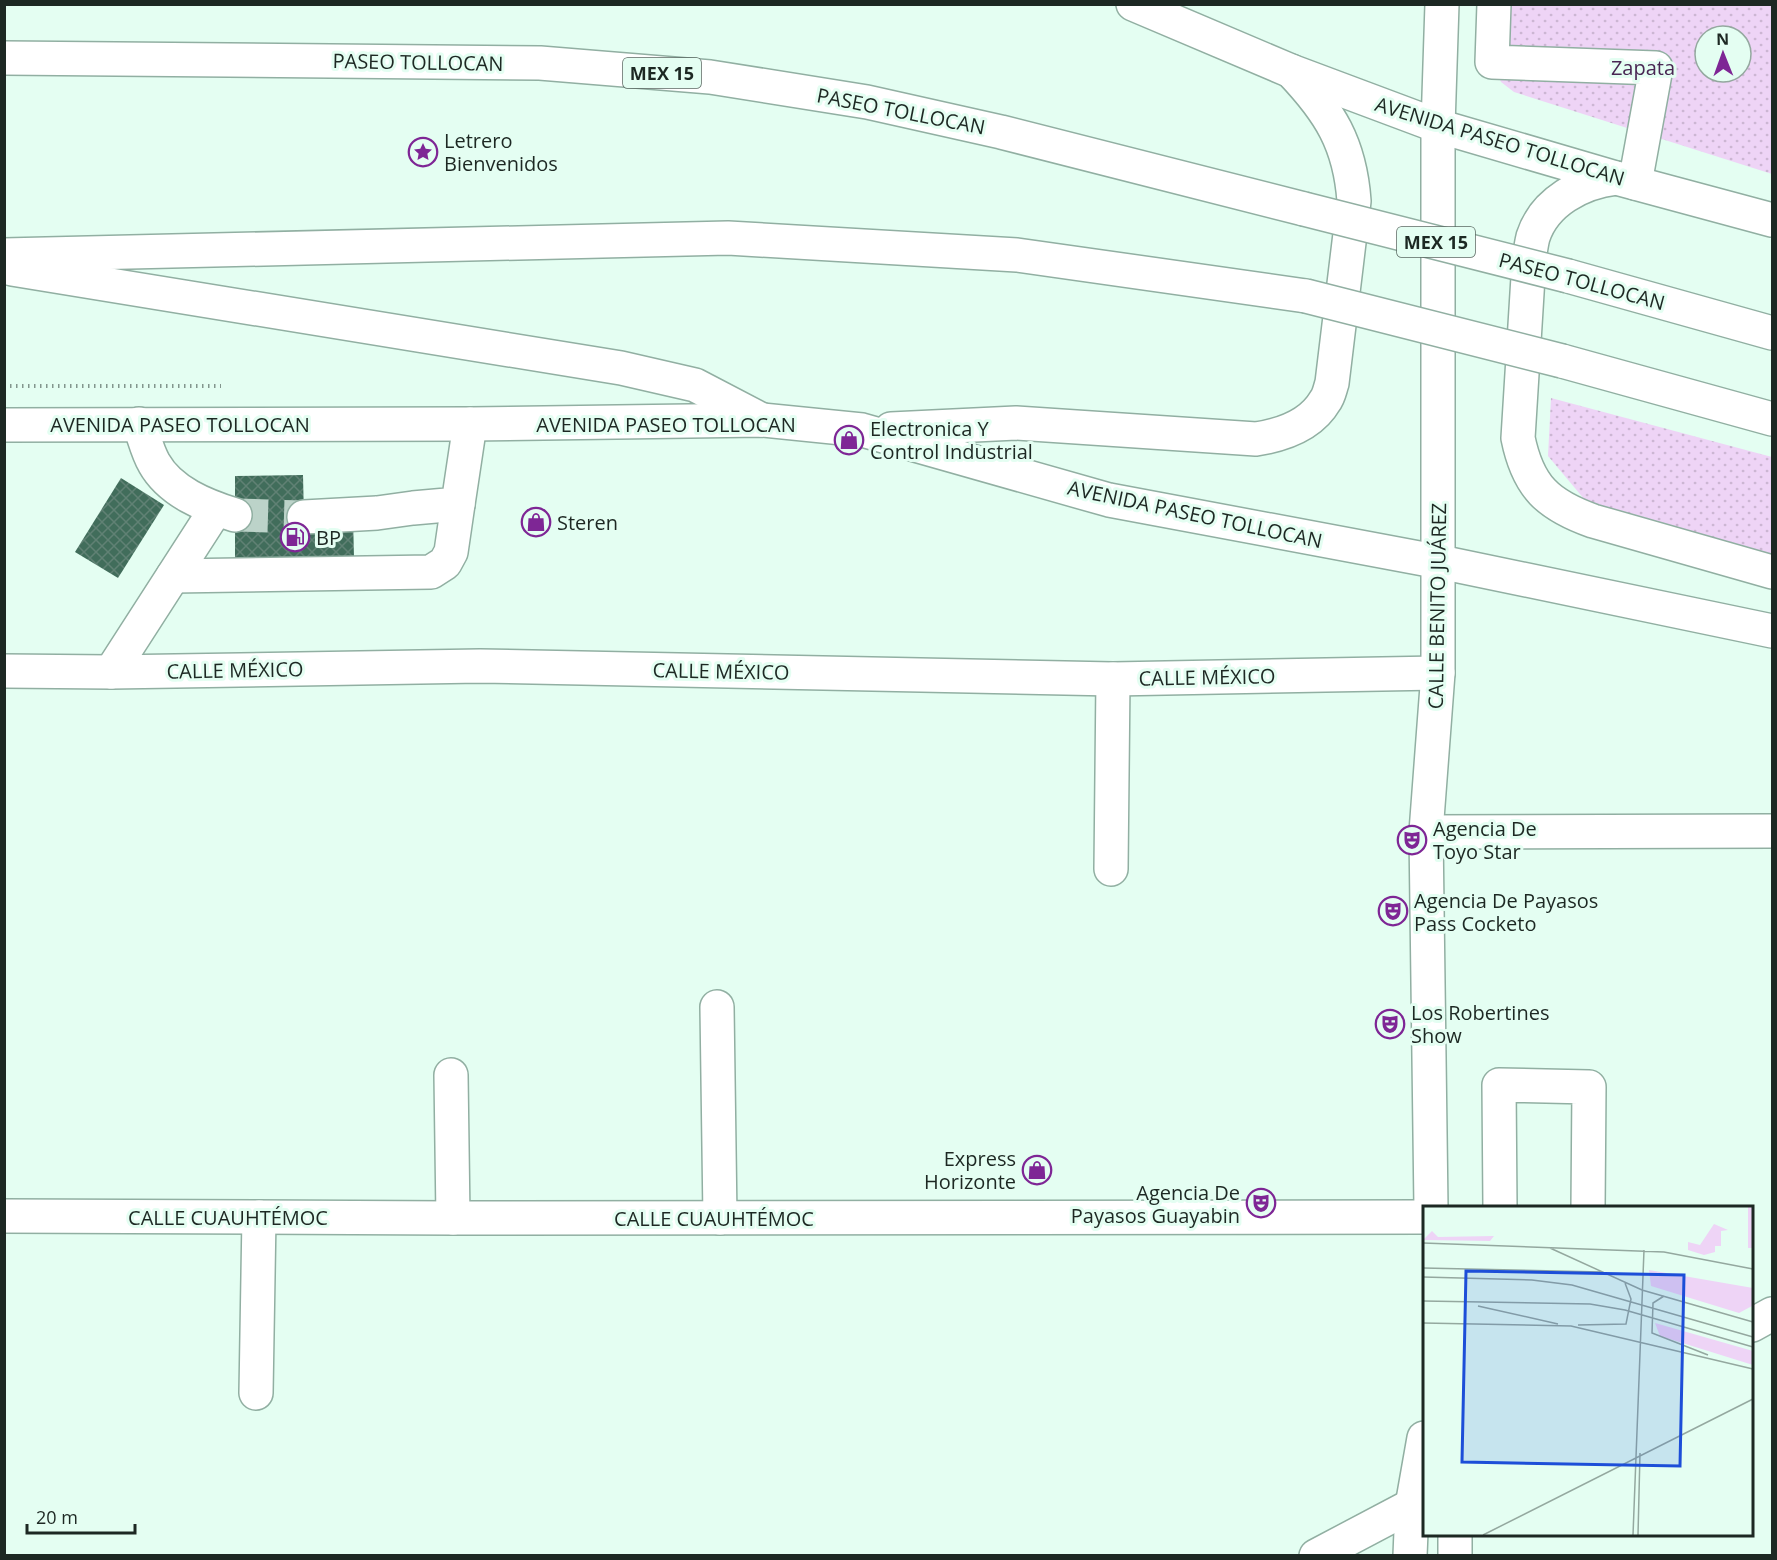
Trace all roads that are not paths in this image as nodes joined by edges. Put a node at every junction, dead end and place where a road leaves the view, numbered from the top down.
1 (1133, 4) edge
2 (1442, 4) edge
3 (1494, 4) edge
4 (4, 58) edge
5 (1291, 71) junction
6 (1438, 126) junction
7 (1625, 181) junction
8 (1773, 220) edge
9 (4, 255) edge
10 (4, 268) edge
11 (1773, 333) edge
12 (1773, 419) edge
13 (762, 420) junction
14 (4, 424) edge
15 (139, 424) junction
16 (470, 424) junction
17 (862, 430) junction
18 (458, 504) junction
19 (304, 517) tunnel mouth
20 (1440, 562) junction
21 (1773, 572) edge
22 (173, 576) junction
23 (1773, 631) edge
24 (4, 671) edge
25 (111, 672) junction
26 (1438, 673) junction
27 (1113, 679) junction
28 (1773, 831) edge
29 (1426, 832) junction
30 (1111, 869) dead end
31 (717, 1007) dead end
32 (451, 1075) dead end
33 (1431, 1206) edge
34 (1500, 1206) edge
35 (1588, 1206) edge
36 (4, 1216) edge
37 (259, 1217) junction
38 (1423, 1217) edge
39 (453, 1218) junction
40 (720, 1218) junction
41 (1773, 1314) edge
42 (1753, 1324) edge
43 (256, 1393) dead end
44 (1423, 1456) edge
45 (1418, 1502) edge
46 (1455, 1536) edge
47 (1316, 1556) edge
48 (1410, 1556) edge
49 (1455, 1556) edge

1 - 5 main road, AVENIDA PASEO TOLLOCAN
2 - 6 main road, CALLE BENITO JUÁREZ
3 - 7 main road
4 - 11 main road, PASEO TOLLOCAN / MEX 15, bridge
5 - 6 main road, AVENIDA PASEO TOLLOCAN
5 - 17 main road
6 - 7 main road, AVENIDA PASEO TOLLOCAN
6 - 20 main road, CALLE BENITO JUÁREZ
7 - 8 main road, AVENIDA PASEO TOLLOCAN
7 - 21 main road
9 - 12 main road, bridge
10 - 13 main road
13 - 16 main road, AVENIDA PASEO TOLLOCAN
13 - 17 main road, AVENIDA PASEO TOLLOCAN
14 - 15 main road, AVENIDA PASEO TOLLOCAN
15 - 16 main road, AVENIDA PASEO TOLLOCAN
15 - 22 main road
16 - 18 main road
17 - 20 main road, AVENIDA PASEO TOLLOCAN
18 - 19 main road
18 - 22 main road
20 - 23 main road, AVENIDA PASEO TOLLOCAN
20 - 26 main road, CALLE BENITO JUÁREZ
22 - 25 main road
24 - 25 main road, CALLE MÉXICO
25 - 27 main road, CALLE MÉXICO
26 - 27 main road, CALLE MÉXICO
26 - 29 main road, CALLE BENITO JUÁREZ
27 - 30 main road
28 - 29 main road
29 - 33 main road, CALLE BENITO JUÁREZ
31 - 40 main road
32 - 39 main road
34 - 35 main road
36 - 37 main road, CALLE CUAUHTÉMOC
37 - 39 main road, CALLE CUAUHTÉMOC
37 - 43 main road
38 - 40 main road, CALLE CUAUHTÉMOC
39 - 40 main road, CALLE CUAUHTÉMOC
41 - 42 main road
44 - 45 main road
45 - 47 main road
45 - 48 main road
46 - 49 main road

